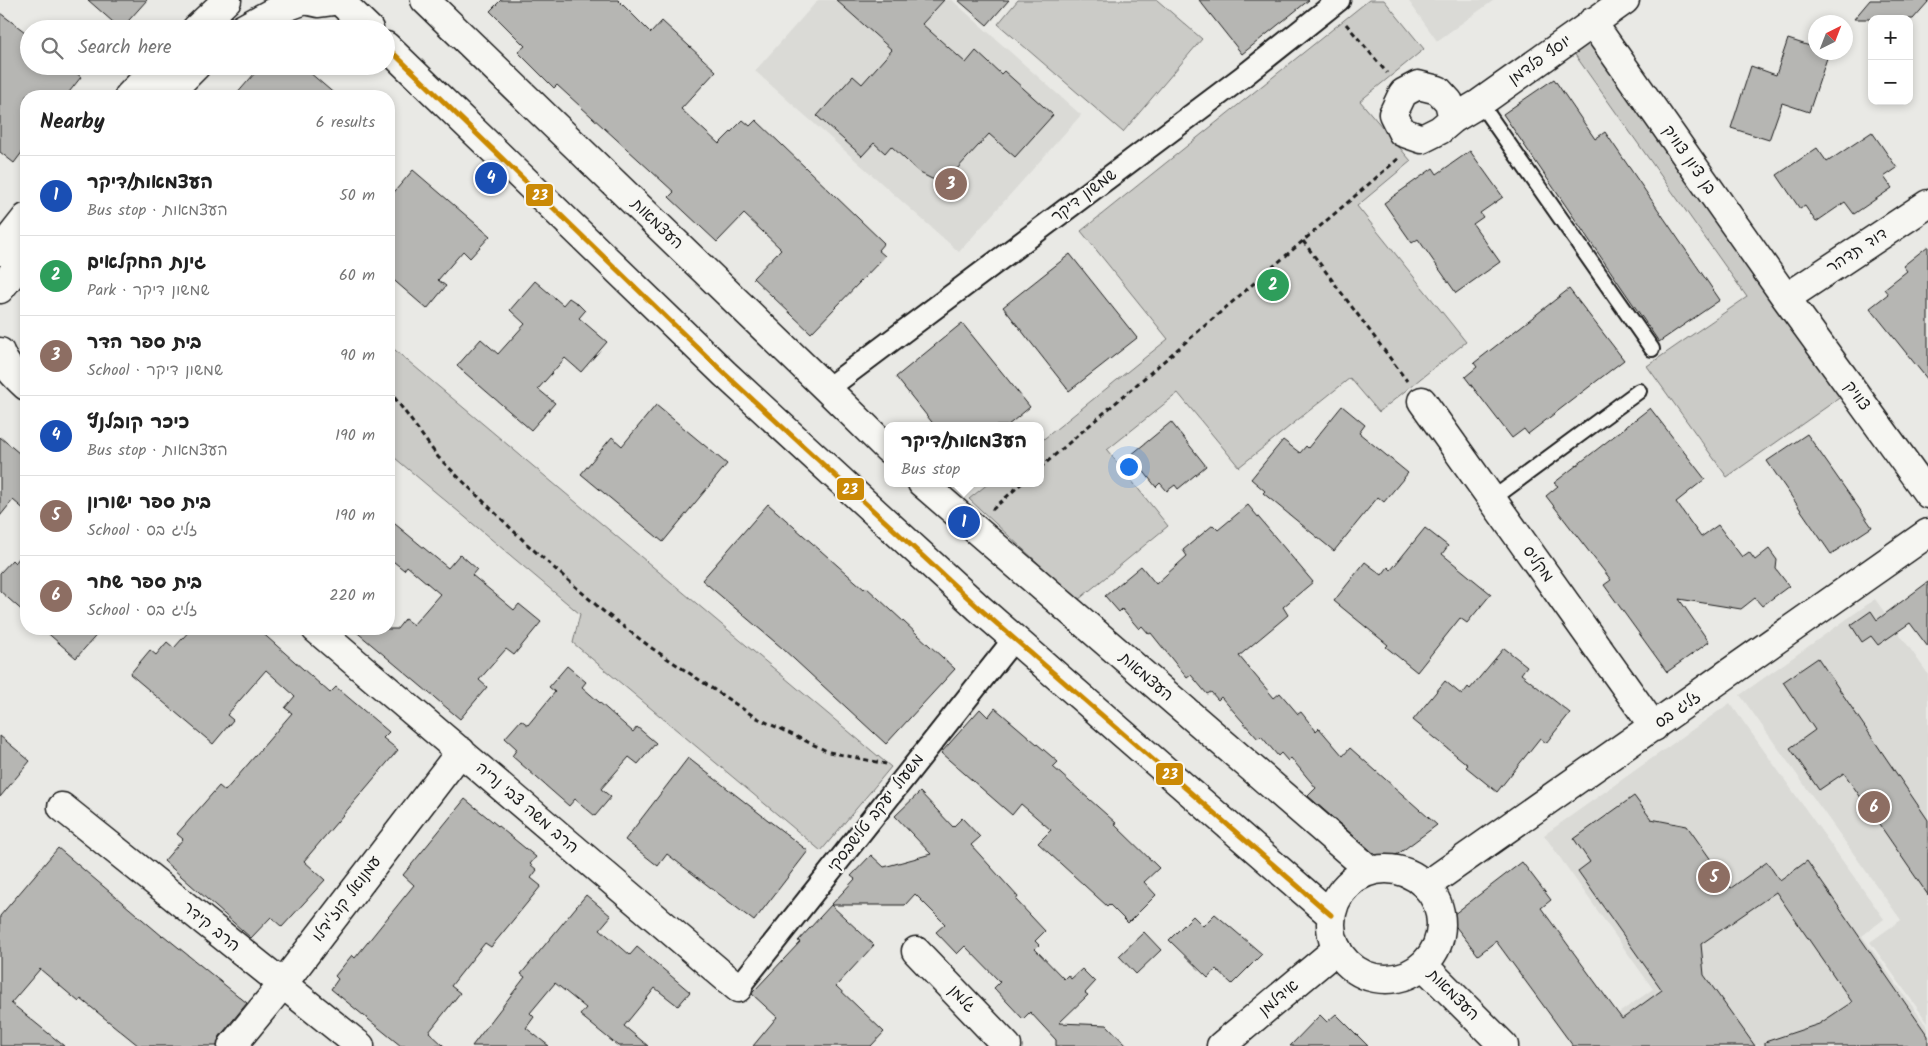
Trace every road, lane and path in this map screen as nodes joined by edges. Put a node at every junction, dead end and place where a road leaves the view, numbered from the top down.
1 (226, 0) edge
2 (304, 0) edge
3 (341, 0) edge
4 (424, 0) edge
5 (1626, 0) edge
6 (1335, 3) edge
7 (205, 20) edge
8 (258, 20) edge
9 (360, 20) edge
10 (1592, 22) junction
11 (395, 55) edge
12 (149, 75) edge
13 (187, 75) edge
14 (135, 90) edge
15 (172, 90) edge
16 (1403, 93) junction
17 (1480, 103) junction
18 (1453, 119) junction
19 (1422, 138) junction
20 (1928, 204) edge
21 (20, 226) edge
22 (1303, 241) junction
23 (0, 251) edge
24 (20, 264) edge
25 (0, 289) edge
26 (1786, 298) junction
27 (1652, 349) dead end
28 (0, 352) edge
29 (14, 377) edge
30 (827, 389) junction
31 (1639, 391) dead end
32 (395, 398) edge
33 (1422, 402) joint
34 (884, 446) edge
35 (1044, 465) edge
36 (927, 487) edge
37 (1017, 487) edge
38 (1928, 494) edge
39 (1492, 500) junction
40 (972, 526) junction
41 (1928, 533) edge
42 (323, 635) edge
43 (1014, 639) junction
44 (1654, 727) junction
45 (461, 751) junction
46 (911, 770) junction
47 (62, 807) dead end
48 (1371, 871) junction
49 (1427, 885) junction
50 (1331, 915) junction
51 (1337, 950) junction
52 (916, 951) dead end
53 (1423, 965) junction
54 (282, 984) junction
55 (738, 988) joint
56 (232, 1046) edge
57 (360, 1046) edge
58 (1007, 1046) edge
59 (1221, 1046) edge
60 (1504, 1046) edge

1 - 7 street
2 - 3 street
2 - 8 street
3 - 9 street
4 - 30 street, העצמאות
5 - 10 street, יוסף פלדמן
6 - 16 path
6 - 30 street, שמשון דיקר
10 - 17 street, יוסף פלדמן
10 - 26 street, בן ציון צוויק
11 - 43 street
12 - 14 street
13 - 15 street
16 - 18 street
16 - 19 street
17 - 18 street, יוסף פלדמן
17 - 27 lane
18 - 19 street, יוסף פלדמן
19 - 22 path
20 - 26 street, דוד תדהר
21 - 23 street
22 - 33 path
22 - 35 path
24 - 25 street
26 - 38 street, צוויק
28 - 29 street
30 - 34 street, העצמאות
31 - 39 lane
32 - 46 path
33 - 39 street, מקליס
36 - 40 street, העצמאות
37 - 40 path
39 - 44 street, מקליס
40 - 48 street, העצמאות
41 - 44 street, זליג בס
42 - 45 street, הרב משה צבי נריה
43 - 46 street, משעול יעקב טלישבסקי
43 - 50 street
44 - 49 street, זליג בס
45 - 54 street, עמנואל קוז'ידלו
45 - 55 street, הרב משה צבי נריה
46 - 55 street, משעול יעקב טלישבסקי
47 - 54 street, הרב קידר
48 - 49 street
48 - 50 street
49 - 53 street
50 - 51 street
51 - 53 street
51 - 59 street, אידלמן
52 - 58 street, גלמן
53 - 60 street, העצמאות
54 - 56 street, עמנואל קוז'ידלו
54 - 57 street, הרב קידר

